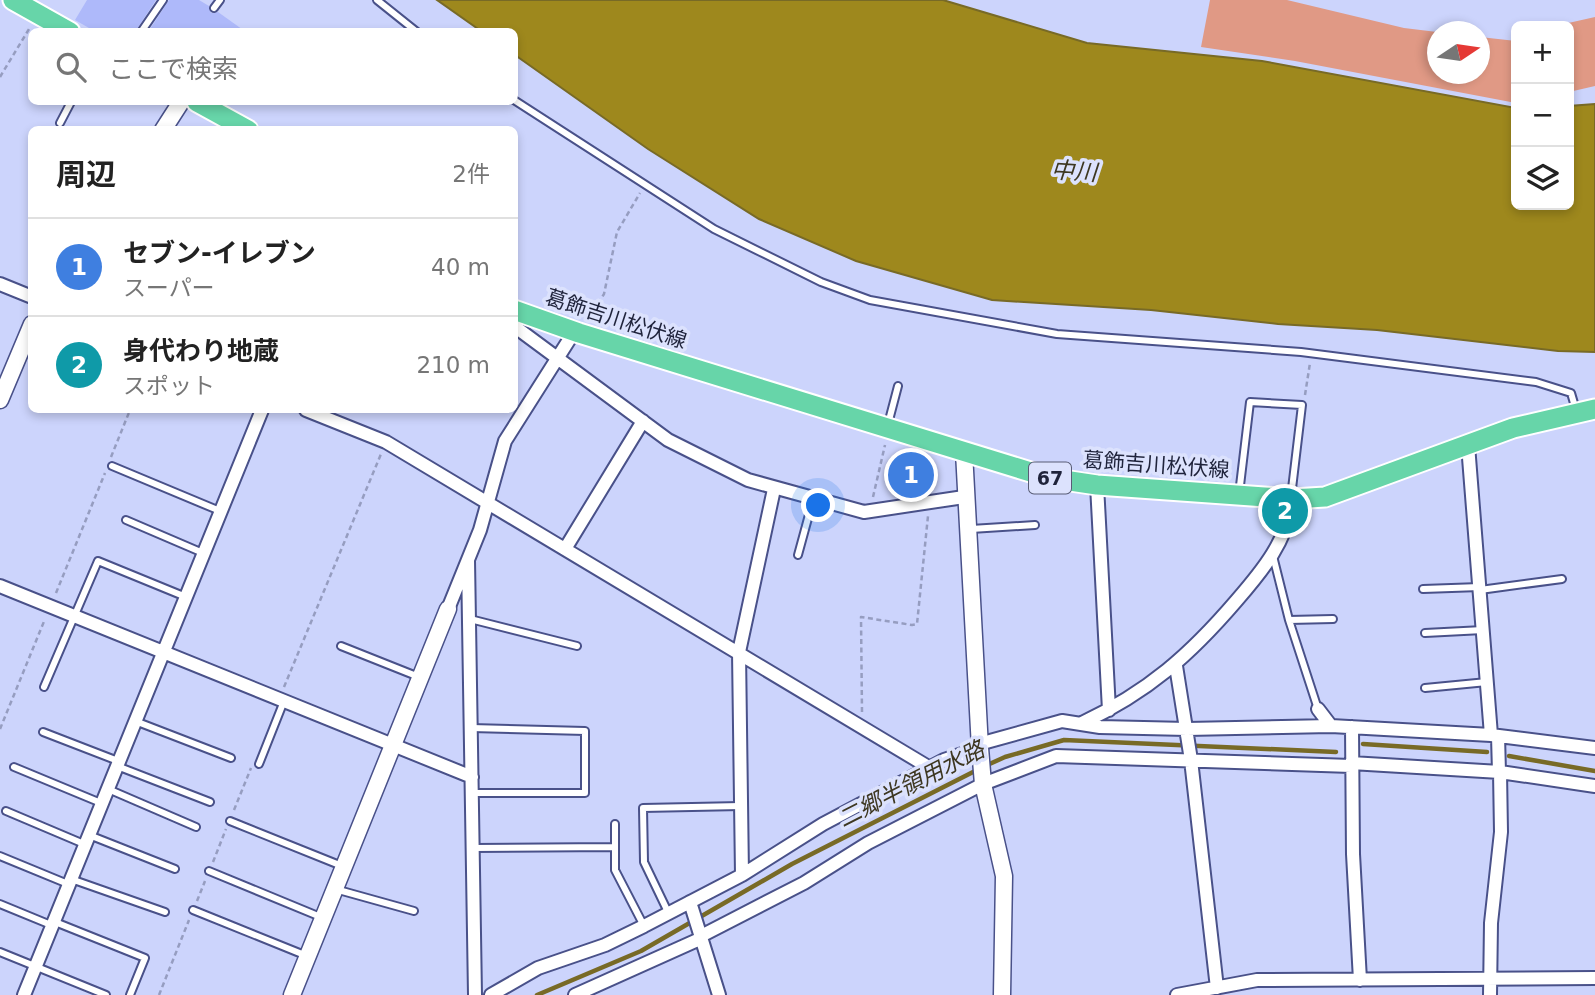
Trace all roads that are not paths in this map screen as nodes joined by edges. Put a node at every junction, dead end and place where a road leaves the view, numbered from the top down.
1 (13, 0) edge
2 (163, 0) edge
3 (220, 0) edge
4 (377, 0) edge
5 (214, 8) dead end
6 (63, 28) edge
7 (144, 28) edge
8 (412, 28) edge
9 (518, 103) edge
10 (69, 105) edge
11 (179, 105) edge
12 (202, 105) edge
13 (60, 123) dead end
14 (166, 126) edge
15 (238, 126) edge
16 (0, 284) edge
17 (28, 296) edge
18 (518, 311) edge
19 (518, 329) edge
20 (577, 332) junction
21 (28, 334) edge
22 (558, 359) junction
23 (898, 386) dead end
24 (0, 400) edge
25 (1586, 410) edge
26 (261, 413) edge
27 (314, 413) edge
28 (643, 421) junction
29 (888, 428) junction
30 (1468, 445) junction
31 (964, 452) junction
32 (111, 463) road end
33 (1097, 485) junction
34 (774, 489) junction
35 (1239, 494) junction
36 (964, 497) junction
37 (1292, 499) junction
38 (813, 500) junction
39 (488, 503) junction
40 (220, 511) junction
41 (126, 520) dead end
42 (1035, 526) dead end
43 (966, 529) junction
44 (565, 549) junction
45 (204, 552) junction
46 (798, 555) dead end
47 (1273, 556) junction
48 (468, 560) junction
49 (1562, 579) dead end
50 (0, 586) edge
51 (1480, 588) junction
52 (1423, 589) dead end
53 (186, 597) junction
54 (448, 609) joint
55 (74, 616) junction
56 (470, 619) junction
57 (1333, 619) dead end
58 (1289, 620) junction
59 (1483, 630) junction
60 (1425, 633) dead end
61 (341, 646) dead end
62 (577, 646) dead end
63 (738, 652) junction
64 (163, 653) junction
65 (1176, 666) junction
66 (421, 678) junction
67 (1487, 682) junction
68 (44, 687) dead end
69 (1425, 688) dead end
70 (284, 701) junction
71 (1318, 709) joint
72 (1109, 710) junction
73 (135, 721) junction
74 (1082, 723) junction
75 (1331, 726) junction
76 (1352, 727) junction
77 (471, 728) junction
78 (1187, 729) junction
79 (43, 732) dead end
80 (1495, 735) junction
81 (393, 746) junction
82 (980, 746) junction
83 (1595, 748) edge
84 (231, 758) dead end
85 (1191, 760) junction
86 (118, 764) junction
87 (259, 764) dead end
88 (1351, 764) junction
89 (14, 767) dead end
90 (930, 768) junction
91 (1499, 772) junction
92 (472, 777) junction
93 (983, 784) junction
94 (1595, 786) edge
95 (107, 789) junction
96 (472, 793) junction
97 (210, 802) dead end
98 (102, 803) junction
99 (741, 806) junction
100 (6, 811) dead end
101 (230, 821) dead end
102 (615, 824) dead end
103 (197, 827) dead end
104 (87, 839) junction
105 (615, 847) junction
106 (472, 848) junction
107 (0, 856) edge
108 (344, 866) junction
109 (175, 869) dead end
110 (209, 871) dead end
111 (742, 875) junction
112 (69, 881) junction
113 (335, 889) junction
114 (691, 902) junction
115 (0, 904) edge
116 (193, 910) dead end
117 (414, 911) dead end
118 (165, 912) dead end
119 (668, 912) junction
120 (323, 918) junction
121 (52, 923) junction
122 (644, 926) junction
123 (701, 936) junction
124 (0, 952) edge
125 (307, 956) junction
126 (35, 967) junction
127 (1595, 978) edge
128 (1489, 979) junction
129 (1360, 980) junction
130 (1217, 988) junction
131 (1247, 988) edge
132 (24, 995) edge
133 (106, 995) edge
134 (130, 995) edge
135 (292, 995) edge
136 (475, 995) edge
137 (491, 995) edge
138 (575, 995) edge
139 (719, 995) edge
140 (1002, 995) edge
141 (1177, 995) edge
142 (1490, 995) edge

1 - 6 main road
2 - 7 lane
3 - 5 lane
4 - 8 lane
9 - 25 lane
10 - 13 lane
11 - 14 street
12 - 15 main road
16 - 17 street
18 - 20 main road, 葛飾吉川松伏線 / 67
19 - 22 street
20 - 22 street
20 - 29 main road, 葛飾吉川松伏線 / 67
21 - 24 street
22 - 28 street
22 - 39 street
23 - 29 lane
25 - 30 main road, 葛飾吉川松伏線 / 67
26 - 40 street
27 - 39 street
28 - 34 street
28 - 44 street
29 - 31 main road, 葛飾吉川松伏線 / 67
30 - 37 main road, 葛飾吉川松伏線 / 67
30 - 51 street
31 - 33 main road, 葛飾吉川松伏線 / 67
31 - 36 street
32 - 40 lane
33 - 35 main road, 葛飾吉川松伏線 / 67
33 - 72 street
34 - 38 street
34 - 63 street
35 - 37 main road, 葛飾吉川松伏線 / 67
35 - 37 lane
36 - 38 street
36 - 43 street
37 - 47 street
38 - 46 lane
39 - 44 street
39 - 48 street
40 - 45 street
41 - 45 lane
42 - 43 lane
43 - 82 street
44 - 63 street
45 - 53 street
47 - 58 lane
47 - 65 street
48 - 54 street
48 - 56 street
49 - 51 lane
50 - 55 street
51 - 52 lane
51 - 59 street
53 - 55 lane
53 - 64 street
54 - 66 street
55 - 64 street
55 - 68 lane
56 - 62 lane
56 - 77 street
57 - 58 lane
58 - 71 lane
59 - 60 lane
59 - 67 street
61 - 66 lane
63 - 90 street
63 - 99 street
64 - 70 street
64 - 73 street
65 - 72 street
65 - 78 street
66 - 81 street
67 - 69 lane
67 - 80 street
70 - 81 street
70 - 87 lane
71 - 75 street
72 - 74 street
73 - 84 lane
73 - 86 street
74 - 78 street
74 - 82 street
75 - 76 street
75 - 78 street
76 - 80 street
76 - 88 street
77 - 92 street
77 - 96 lane
78 - 85 street
79 - 86 lane
80 - 83 street
80 - 91 street
81 - 92 street
81 - 108 street
82 - 90 street
82 - 93 street
85 - 88 street
85 - 93 street
85 - 130 street
86 - 95 street
86 - 97 lane
88 - 91 street
88 - 129 street
89 - 98 lane
90 - 111 street
91 - 94 street
91 - 128 street
92 - 96 street
93 - 123 street
93 - 140 street
95 - 98 street
95 - 103 lane
96 - 106 street
98 - 104 street
99 - 111 street
99 - 119 lane
100 - 104 lane
101 - 108 lane
102 - 105 lane
104 - 109 lane
104 - 112 street
105 - 106 lane
105 - 122 lane
106 - 136 street
107 - 112 lane
108 - 113 street
110 - 120 lane
111 - 114 street
112 - 118 lane
112 - 121 street
113 - 117 lane
113 - 120 street
114 - 119 street
114 - 123 street
115 - 121 lane
116 - 125 lane
119 - 122 street
120 - 125 street
121 - 126 street
121 - 134 lane
122 - 137 street
123 - 138 street
123 - 139 street
124 - 126 lane
125 - 135 street
126 - 132 street
126 - 133 lane
127 - 128 street
128 - 129 street
128 - 142 street
129 - 131 street
130 - 131 street
130 - 141 street

